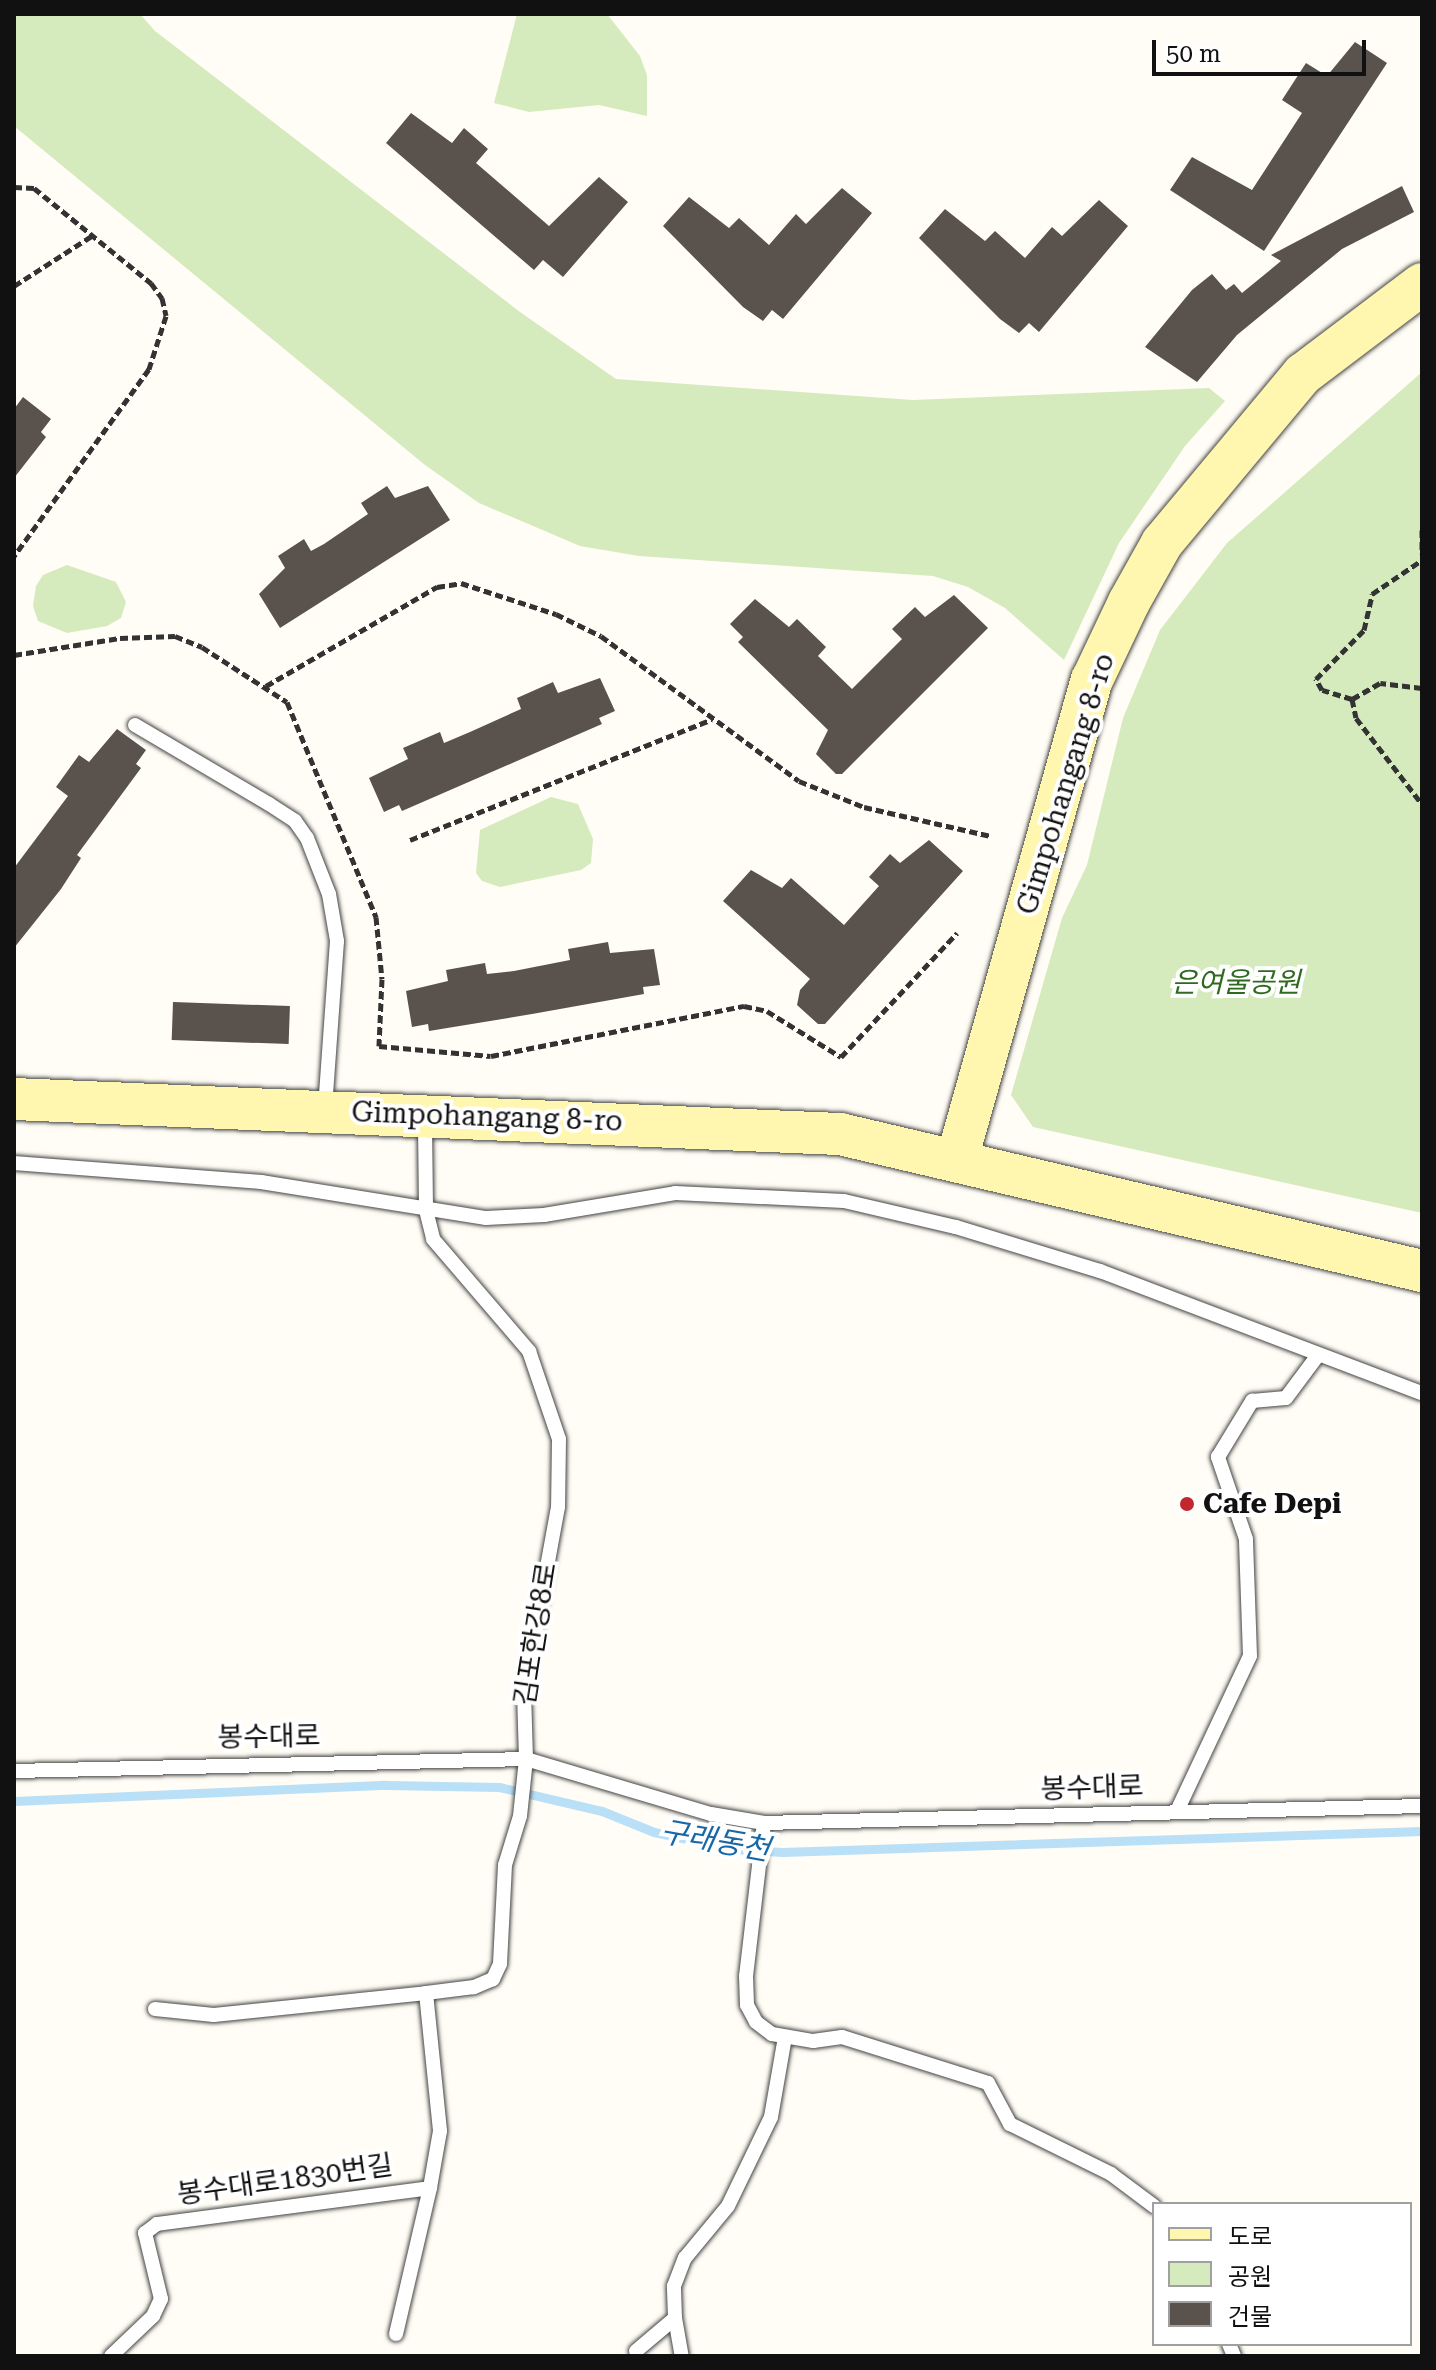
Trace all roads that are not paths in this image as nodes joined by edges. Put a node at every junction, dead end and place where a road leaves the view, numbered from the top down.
1 (1422, 284) edge
2 (135, 725) dead end
3 (14, 1099) edge
4 (325, 1112) junction
5 (425, 1125) junction
6 (957, 1159) junction
7 (14, 1163) edge
8 (426, 1210) junction
9 (1422, 1271) edge
10 (1318, 1355) junction
11 (1422, 1393) edge
12 (526, 1759) junction
13 (14, 1771) edge
14 (1422, 1806) edge
15 (1177, 1811) junction
16 (763, 1830) junction
17 (426, 1993) junction
18 (155, 2009) dead end
19 (785, 2037) junction
20 (430, 2188) junction
21 (1152, 2205) edge
22 (675, 2318) junction
23 (396, 2334) dead end
24 (636, 2351) dead end
25 (111, 2356) edge
26 (682, 2356) edge

1 - 6 street, Gimpohangang 8-ro
2 - 4 lane
3 - 4 street, Gimpohangang 8-ro
4 - 5 street
4 - 6 street, Gimpohangang 8-ro
5 - 6 street
5 - 8 lane, 김포한강8로
6 - 9 street, Gimpohangang 8-ro
7 - 8 lane
8 - 10 lane
8 - 12 lane, 김포한강8로
10 - 11 lane
10 - 15 lane
12 - 13 lane, 봉수대로
12 - 16 lane
12 - 17 lane, 김포한강8로
14 - 15 lane, 봉수대로
15 - 16 lane, 봉수대로
16 - 19 lane
17 - 18 lane
17 - 20 lane
19 - 21 lane
19 - 22 lane
20 - 23 lane, 봉수대로1830번길
20 - 25 lane, 봉수대로1830번길
22 - 24 lane
22 - 26 lane

